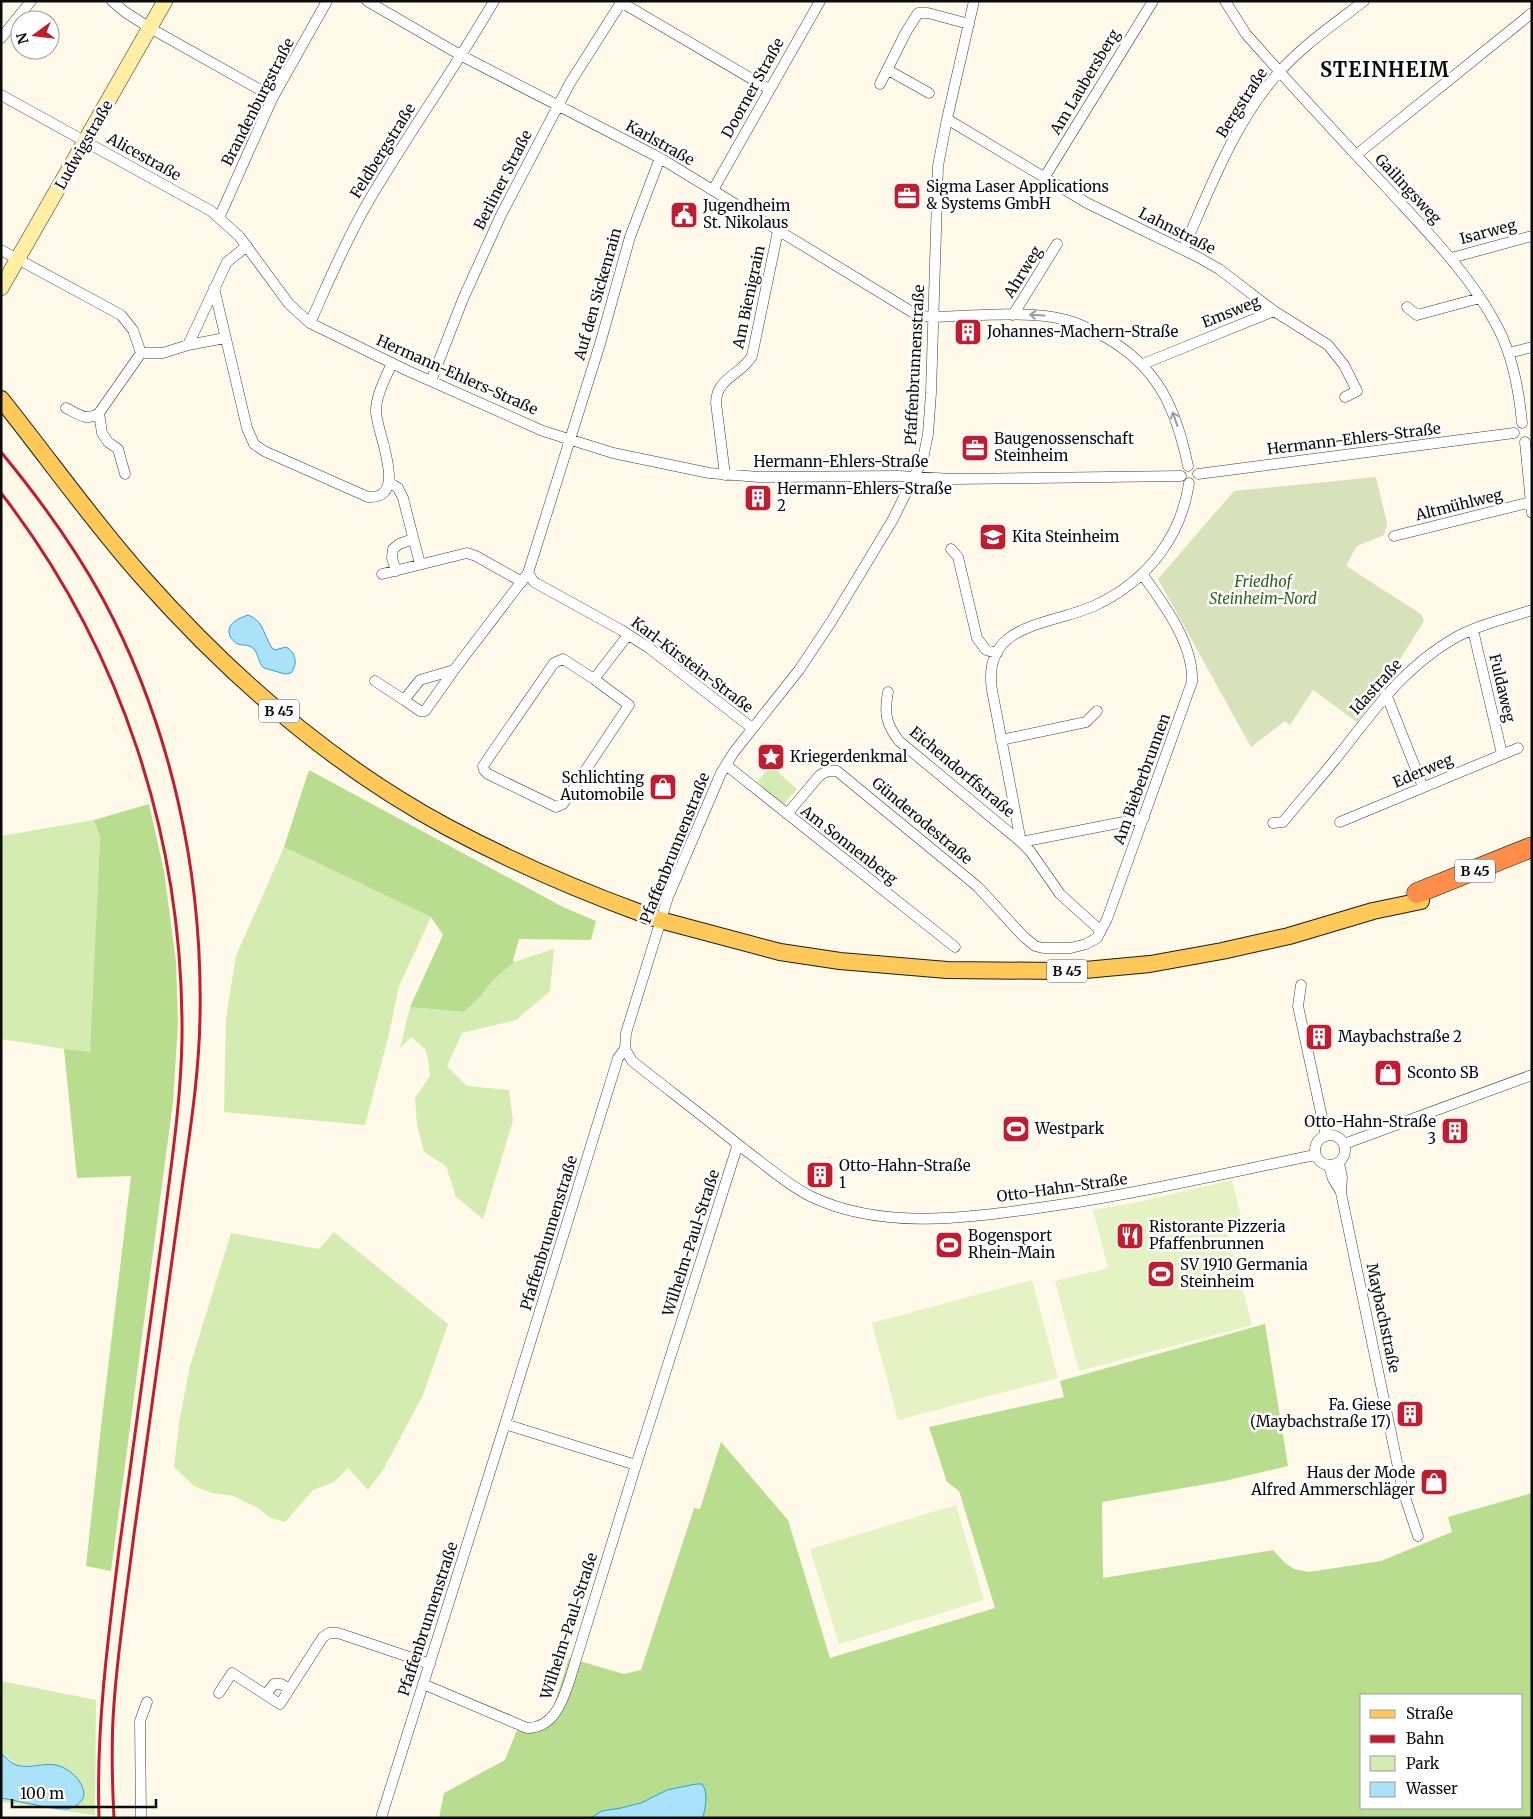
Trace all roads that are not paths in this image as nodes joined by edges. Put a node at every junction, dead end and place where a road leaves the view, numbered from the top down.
1 (32, 1) edge
2 (112, 1) edge
3 (165, 1) edge
4 (327, 1) edge
5 (367, 1) edge
6 (494, 1) edge
7 (820, 1) edge
8 (974, 1) edge
9 (1152, 1) edge
10 (1225, 1) edge
11 (1364, 1) edge
12 (620, 2) edge
13 (1532, 13) edge
14 (969, 24) junction
15 (150, 28) junction
16 (1, 38) edge
17 (462, 56) junction
18 (888, 70) junction
19 (1280, 72) junction
20 (880, 84) dead end
21 (769, 89) junction
22 (929, 93) dead end
23 (1, 95) edge
24 (273, 97) junction
25 (558, 106) junction
26 (947, 119) junction
27 (86, 142) junction
28 (1356, 156) junction
29 (660, 158) junction
30 (1044, 178) junction
31 (713, 190) junction
32 (219, 218) junction
33 (778, 231) junction
34 (1532, 236) edge
35 (1057, 244) dead end
36 (247, 246) junction
37 (1, 250) edge
38 (1183, 250) junction
39 (1451, 258) junction
40 (18, 260) junction
41 (1, 288) edge
42 (214, 288) junction
43 (1480, 298) junction
44 (1406, 307) dead end
45 (1274, 311) junction
46 (1014, 315) junction
47 (934, 317) junction
48 (310, 323) junction
49 (225, 338) junction
50 (188, 345) junction
51 (1532, 347) edge
52 (141, 353) junction
53 (1509, 353) junction
54 (392, 363) junction
55 (1143, 364) junction
56 (431, 381) junction
57 (1345, 397) dead end
58 (1, 399) edge
59 (66, 408) dead end
60 (99, 414) junction
61 (1527, 425) edge
62 (1514, 433) junction
63 (569, 440) junction
64 (1528, 440) edge
65 (1188, 466) junction
66 (125, 474) dead end
67 (1198, 474) junction
68 (725, 475) junction
69 (916, 476) junction
70 (1181, 476) junction
71 (390, 483) junction
72 (1190, 483) junction
73 (1531, 508) edge
74 (1394, 536) dead end
75 (414, 539) junction
76 (952, 549) dead end
77 (420, 564) junction
78 (396, 571) junction
79 (528, 573) junction
80 (382, 574) dead end
81 (1142, 574) junction
82 (522, 582) junction
83 (1532, 610) edge
84 (1473, 630) junction
85 (628, 635) junction
86 (997, 653) junction
87 (454, 670) junction
88 (594, 679) junction
89 (375, 682) dead end
90 (888, 692) dead end
91 (1386, 694) junction
92 (404, 700) junction
93 (1097, 711) dead end
94 (752, 728) junction
95 (1001, 740) junction
96 (1518, 748) dead end
97 (1502, 754) junction
98 (726, 765) junction
99 (1423, 787) junction
100 (787, 814) junction
101 (1144, 818) junction
102 (1340, 822) dead end
103 (1273, 823) dead end
104 (1021, 842) junction
105 (1532, 848) edge
106 (1532, 862) edge
107 (1419, 897) junction
108 (660, 920) junction
109 (1101, 931) junction
110 (955, 947) dead end
111 (1301, 985) dead end
112 (625, 1049) junction
113 (1532, 1075) edge
114 (1326, 1136) junction
115 (738, 1144) junction
116 (1344, 1144) junction
117 (1315, 1155) junction
118 (1334, 1164) junction
119 (505, 1424) junction
120 (636, 1465) junction
121 (1418, 1536) dead end
122 (430, 1664) junction
123 (423, 1684) junction
124 (289, 1690) junction
125 (220, 1694) dead end
126 (266, 1694) junction
127 (146, 1702) dead end
128 (141, 1818) edge
129 (381, 1818) edge

1 - 16 street
2 - 15 street
3 - 15 main road, Ludwigstraße
4 - 24 street, Brandenburgstraße
5 - 17 street, Karlstraße
6 - 17 street, Feldbergstraße
7 - 21 street, Doorner Straße
8 - 14 street, Pfaffenbrunnenstraße
9 - 30 street, Am Laubersberg
10 - 19 street, Gailingsweg
11 - 19 street, Bergstraße
12 - 21 street
12 - 25 street, Berliner Straße
13 - 28 street
14 - 18 street
14 - 26 street, Pfaffenbrunnenstraße
15 - 24 street
15 - 27 main road, Ludwigstraße
17 - 25 street, Karlstraße
17 - 48 street, Feldbergstraße
18 - 20 street
18 - 22 street
19 - 28 street, Gailingsweg
19 - 38 street, Bergstraße
21 - 31 street, Doorner Straße
23 - 27 street, Alicestraße
24 - 32 street, Brandenburgstraße
25 - 29 street, Karlstraße
25 - 56 street, Berliner Straße
26 - 30 street, Lahnstraße
26 - 47 street, Pfaffenbrunnenstraße
27 - 32 street, Alicestraße
27 - 40 main road, Ludwigstraße
28 - 39 street, Gailingsweg
29 - 31 street, Karlstraße
29 - 63 street, Auf den Sickenrain
30 - 38 street, Lahnstraße
31 - 33 street, Karlstraße
32 - 36 street, Hermann-Ehlers-Straße
33 - 47 street, Karlstraße
33 - 68 street, Am Bienigrain
34 - 39 street, Isarweg
35 - 46 street, Ahrweg
36 - 42 street
36 - 48 street, Hermann-Ehlers-Straße
37 - 40 street
38 - 45 street, Lahnstraße
39 - 43 street, Gailingsweg
40 - 41 main road, Ludwigstraße
40 - 52 street
42 - 49 street
42 - 50 street
43 - 44 street
43 - 53 street, Gailingsweg
45 - 55 street, Emsweg
45 - 57 street, Lahnstraße
46 - 47 street
55 -> 46 street
47 - 69 street, Pfaffenbrunnenstraße
48 - 54 street, Hermann-Ehlers-Straße
49 - 50 street
49 - 71 street
50 - 52 street
51 - 53 street
52 - 60 street
53 - 61 street, Gailingsweg
54 - 56 street, Hermann-Ehlers-Straße
54 - 71 street
65 -> 55 street
56 - 63 street, Hermann-Ehlers-Straße
58 - 108 main road, B 45
59 - 60 street
60 - 66 street
61 - 62 street
62 - 64 street
62 - 67 street, Hermann-Ehlers-Straße
63 - 68 street, Hermann-Ehlers-Straße
63 - 79 street
64 - 73 street
65 - 67 street
65 - 70 street
67 - 72 street
68 - 69 street, Hermann-Ehlers-Straße
69 - 70 street, Hermann-Ehlers-Straße
69 - 94 street, Pfaffenbrunnenstraße
70 - 72 street
71 - 75 street
72 - 81 street
73 - 74 street, Altmühlweg
75 - 77 street
75 - 78 street
76 - 86 street
77 - 78 street
77 - 82 street
78 - 80 street
79 - 82 street
79 - 85 street, Karl-Kirstein-Straße
81 - 86 street
81 - 101 street, Am Bieberbrunnen
82 - 87 street
83 - 84 street, Idastraße
84 - 91 street, Idastraße
84 - 97 street, Fuldaweg
85 - 88 street
85 - 94 street, Karl-Kirstein-Straße
86 - 95 street
87 - 92 street
87 - 92 street
88 - 88 street
89 - 92 street
90 - 104 street, Eichendorffstraße
91 - 99 street
91 - 103 street, Idastraße
93 - 95 street
94 - 98 street, Pfaffenbrunnenstraße
95 - 104 street
96 - 97 street, Ederweg
97 - 99 street, Ederweg
98 - 100 street, Am Sonnenberg
98 - 108 street, Pfaffenbrunnenstraße
99 - 102 street, Ederweg
100 - 109 street, Günderodestraße
100 - 110 street, Am Sonnenberg
101 - 104 street
101 - 109 street, Am Bieberbrunnen
104 - 109 street
105 - 107 highway, B 45
106 - 107 highway, B 45
107 - 108 main road, B 45
108 - 112 street, Pfaffenbrunnenstraße
111 - 114 street
112 - 115 street, Otto-Hahn-Straße
112 - 119 street, Pfaffenbrunnenstraße
113 - 116 street
114 - 116 street
114 - 117 street
115 - 117 street, Otto-Hahn-Straße
115 - 120 street, Wilhelm-Paul-Straße
116 - 118 street
117 - 118 street
118 - 121 street, Maybachstraße
119 - 120 street
119 - 122 street, Pfaffenbrunnenstraße
120 - 123 street, Wilhelm-Paul-Straße
122 - 123 street, Pfaffenbrunnenstraße
122 - 124 street
123 - 129 street, Pfaffenbrunnenstraße
124 - 126 street
124 - 126 street
125 - 126 street
127 - 128 street

